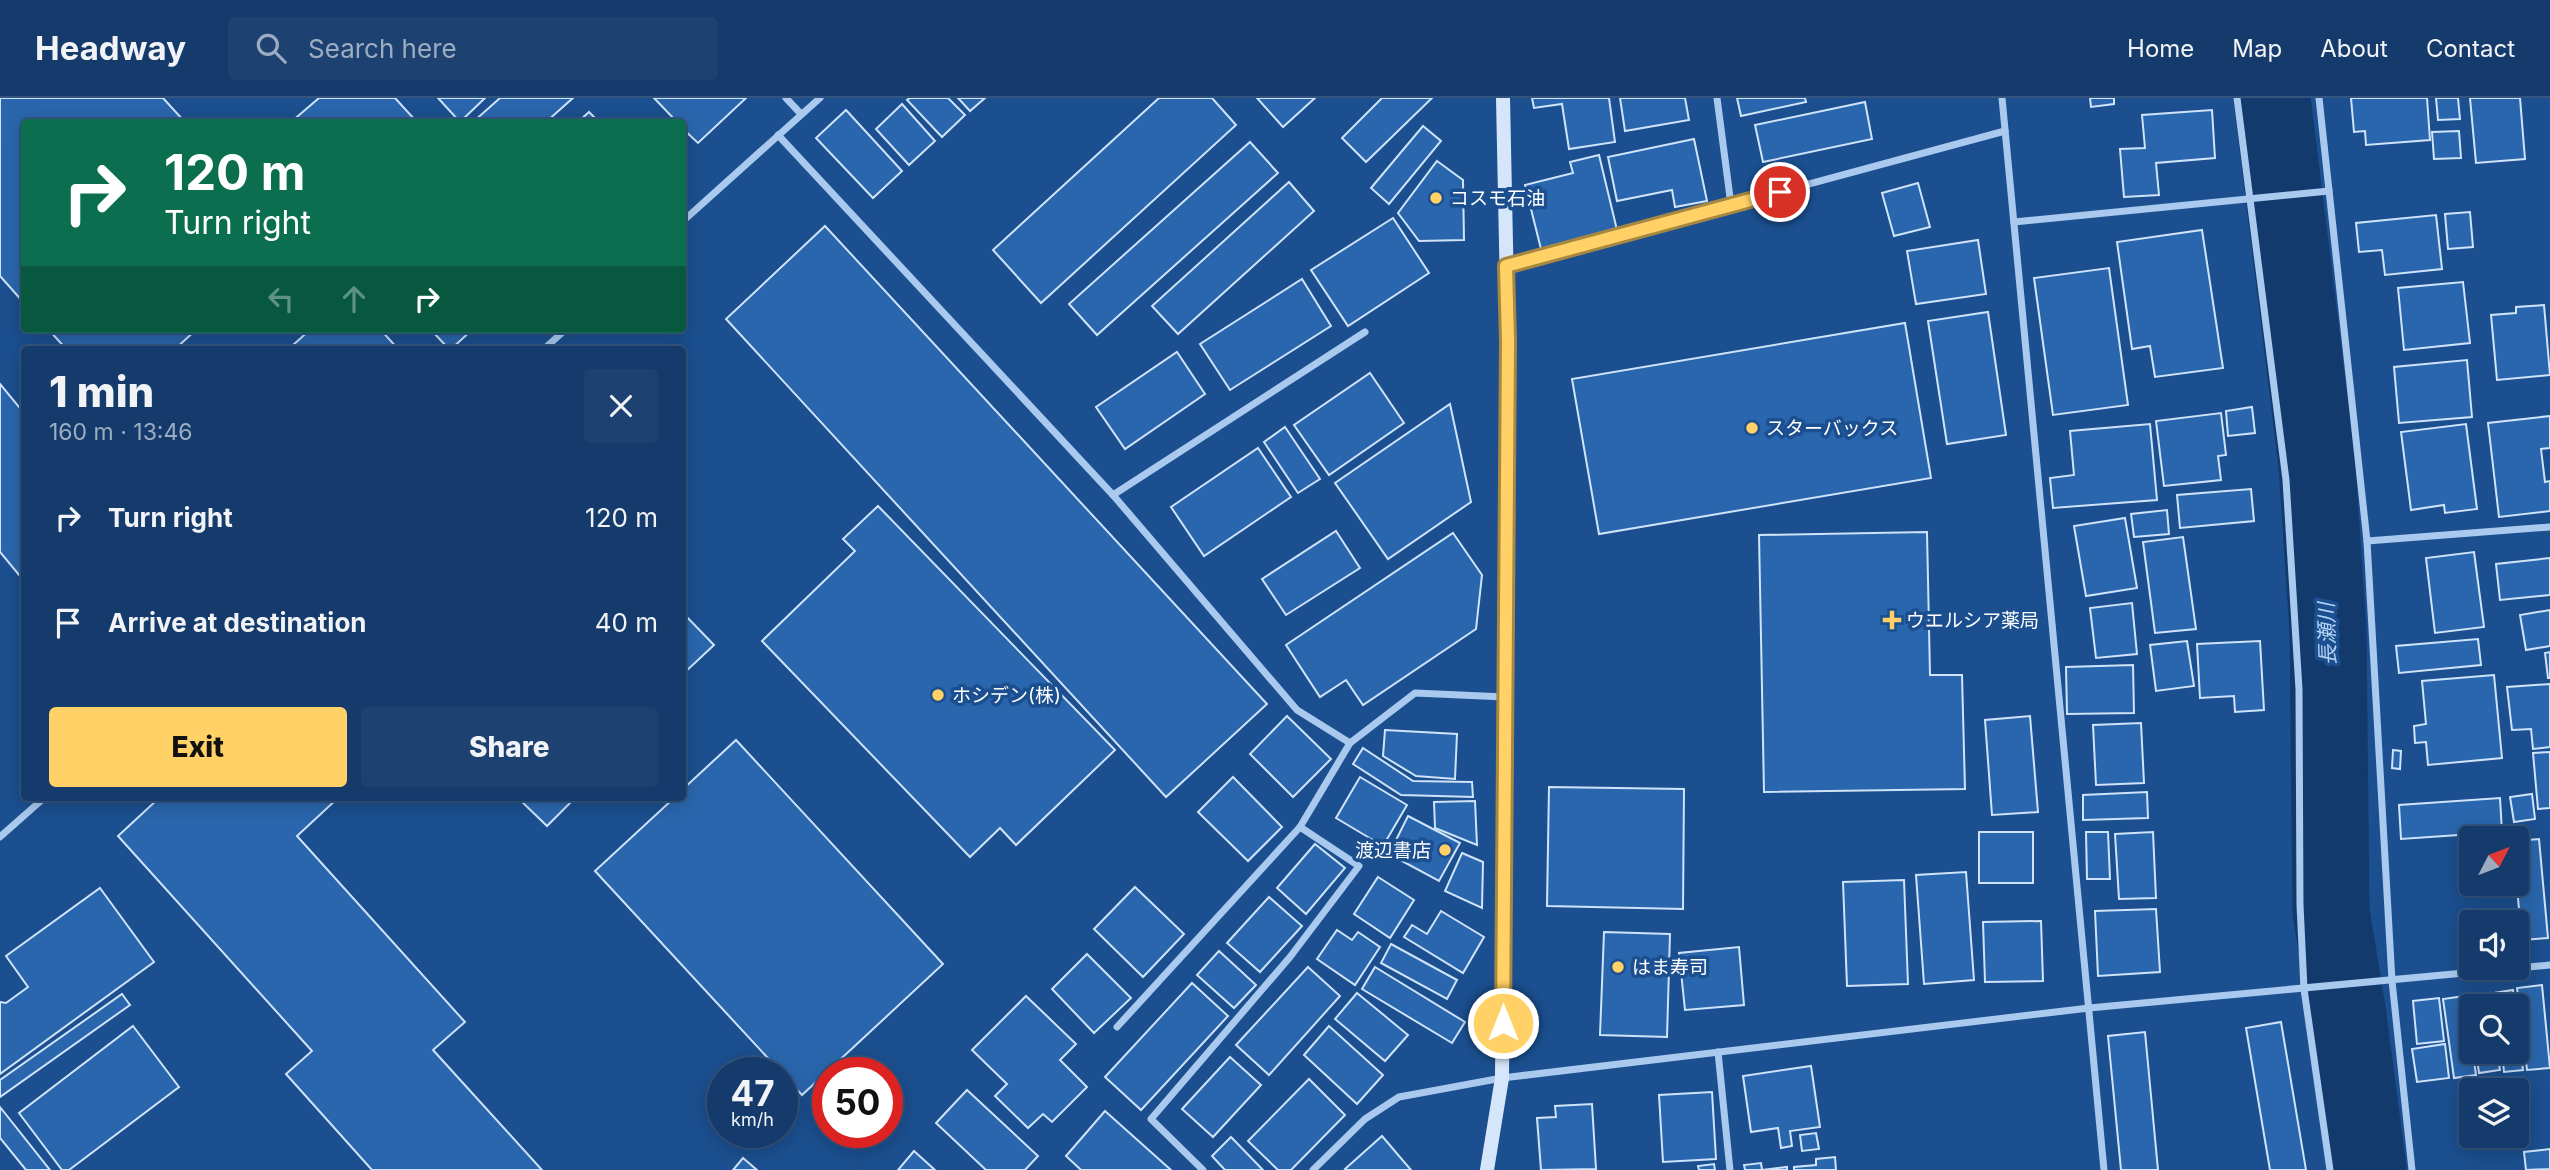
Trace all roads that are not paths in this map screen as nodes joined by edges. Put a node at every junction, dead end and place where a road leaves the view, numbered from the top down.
1 (786, 98) edge
2 (820, 98) edge
3 (1503, 98) edge
4 (1717, 98) edge
5 (2002, 98) edge
6 (2237, 98) edge
7 (2319, 98) edge
8 (801, 114) junction
9 (2005, 131) junction
10 (778, 135) junction
11 (2329, 191) junction
12 (2250, 199) junction
13 (1731, 205) junction
14 (686, 218) edge
15 (2014, 222) junction
16 (1506, 266) junction
17 (1365, 332) dead end
18 (562, 333) edge
19 (547, 346) edge
20 (1113, 495) junction
21 (2550, 527) edge
22 (2367, 541) junction
23 (1505, 697) junction
24 (1350, 743) junction
25 (41, 801) edge
26 (1300, 827) junction
27 (0, 837) edge
28 (2550, 965) edge
29 (2392, 981) junction
30 (2304, 989) junction
31 (2089, 1008) junction
32 (1117, 1027) dead end
33 (1717, 1052) junction
34 (1502, 1078) junction
35 (1203, 1170) edge
36 (1313, 1170) edge
37 (1487, 1170) edge
38 (1730, 1170) edge
39 (2104, 1170) edge
40 (2330, 1170) edge
41 (2412, 1170) edge

1 - 8 street
2 - 8 street
3 - 16 main road
4 - 13 street
5 - 9 street
6 - 12 street
7 - 11 street
8 - 10 street
9 - 13 street
9 - 15 street
10 - 14 street
10 - 20 street
11 - 12 street
11 - 22 street
12 - 15 street
12 - 30 street
13 - 16 street
15 - 31 street
16 - 23 main road
17 - 20 street
18 - 19 street
20 - 24 street
21 - 22 street
22 - 29 street
23 - 24 street
23 - 34 main road
24 - 26 street
25 - 27 street
26 - 32 street
26 - 35 street
28 - 29 street
29 - 30 street
29 - 41 street
30 - 31 street
30 - 40 street
31 - 33 street
31 - 39 street
33 - 34 street
33 - 38 street
34 - 36 street
34 - 37 main road

